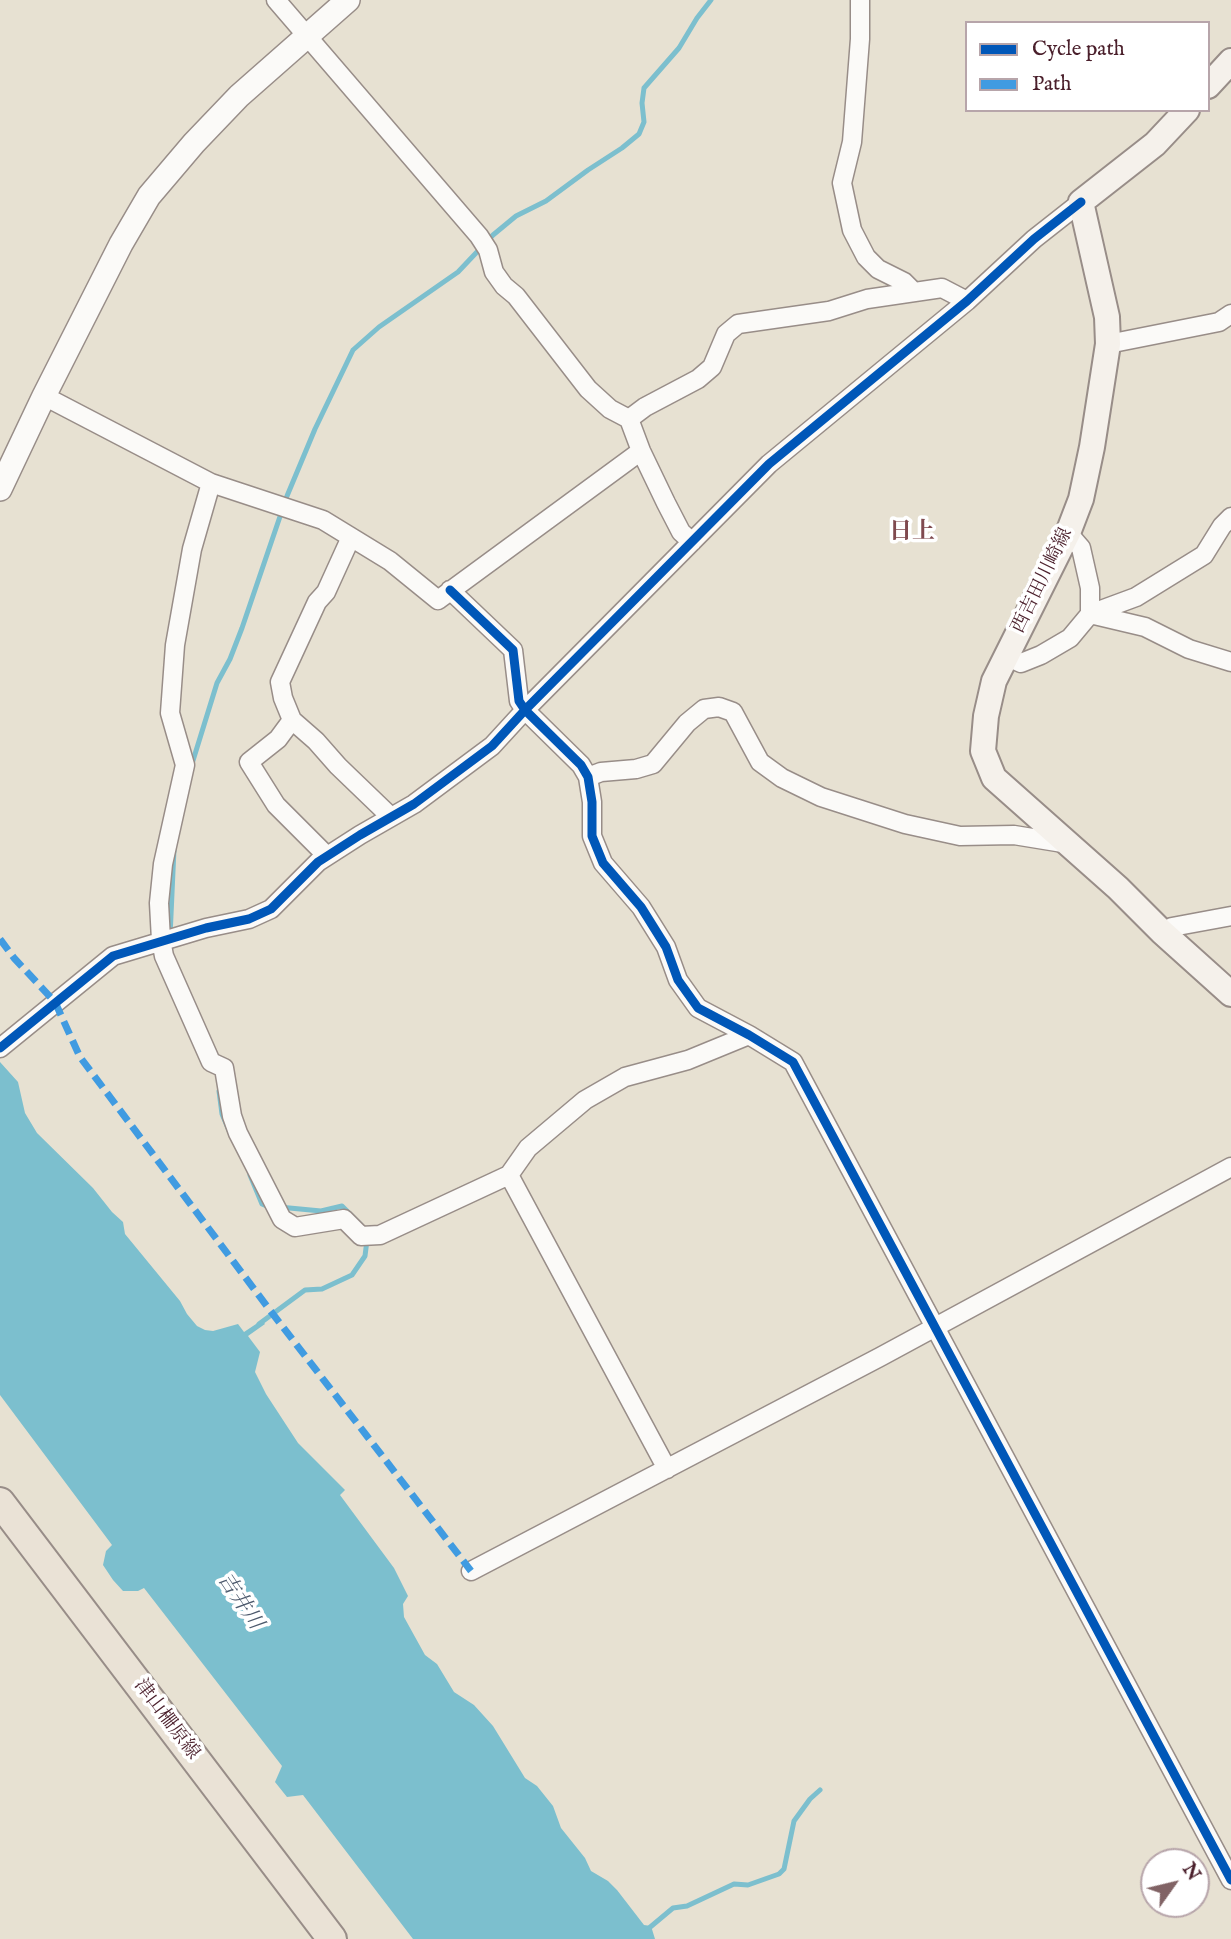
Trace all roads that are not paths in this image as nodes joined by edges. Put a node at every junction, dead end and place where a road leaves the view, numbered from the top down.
1 (276, 0) edge
2 (348, 0) edge
3 (860, 0) edge
4 (307, 36) junction
5 (1231, 61) edge
6 (1210, 84) edge
7 (1185, 112) edge
8 (1081, 202) junction
9 (914, 292) junction
10 (967, 301) junction
11 (1231, 314) edge
12 (1108, 344) junction
13 (44, 396) junction
14 (629, 419) junction
15 (640, 451) junction
16 (211, 484) junction
17 (0, 489) edge
18 (1231, 517) edge
19 (1068, 533) junction
20 (351, 537) junction
21 (692, 542) junction
22 (450, 590) junction
23 (1090, 614) junction
24 (1006, 656) junction
25 (1231, 662) edge
26 (525, 710) junction
27 (292, 720) junction
28 (588, 777) junction
29 (391, 817) junction
30 (1069, 844) junction
31 (327, 856) junction
32 (1231, 916) edge
33 (1161, 932) junction
34 (160, 940) junction
35 (1231, 994) edge
36 (748, 1035) junction
37 (0, 1048) edge
38 (1231, 1167) edge
39 (509, 1174) junction
40 (936, 1327) junction
41 (667, 1469) junction
42 (0, 1502) edge
43 (471, 1571) dead end
44 (1231, 1880) edge
45 (332, 1939) edge

1 - 4 street
2 - 4 street
3 - 9 street
4 - 13 street
4 - 14 street
5 - 6 main road
7 - 8 main road
8 - 10 street
8 - 12 main road, 西吉田川崎線
9 - 10 street
9 - 14 street
10 - 21 street
11 - 12 street
12 - 19 main road, 西吉田川崎線
13 - 16 street
13 - 17 street
14 - 15 street
15 - 21 street
15 - 22 street
16 - 20 street
16 - 34 street
18 - 23 street
19 - 23 street
19 - 24 main road, 西吉田川崎線
20 - 22 street
20 - 27 street
21 - 26 street
22 - 26 street
23 - 24 street
23 - 25 street
24 - 30 main road, 西吉田川崎線
26 - 28 street
26 - 29 street
27 - 29 street
27 - 31 street
28 - 30 street
28 - 36 street
29 - 31 street
30 - 33 main road, 西吉田川崎線
31 - 34 street
32 - 33 street
33 - 35 main road, 西吉田川崎線
34 - 37 street
34 - 39 street
36 - 39 street
36 - 40 street
38 - 40 street
39 - 41 street
40 - 41 street
40 - 44 street
41 - 43 street
42 - 45 main road, 津山柵原線

